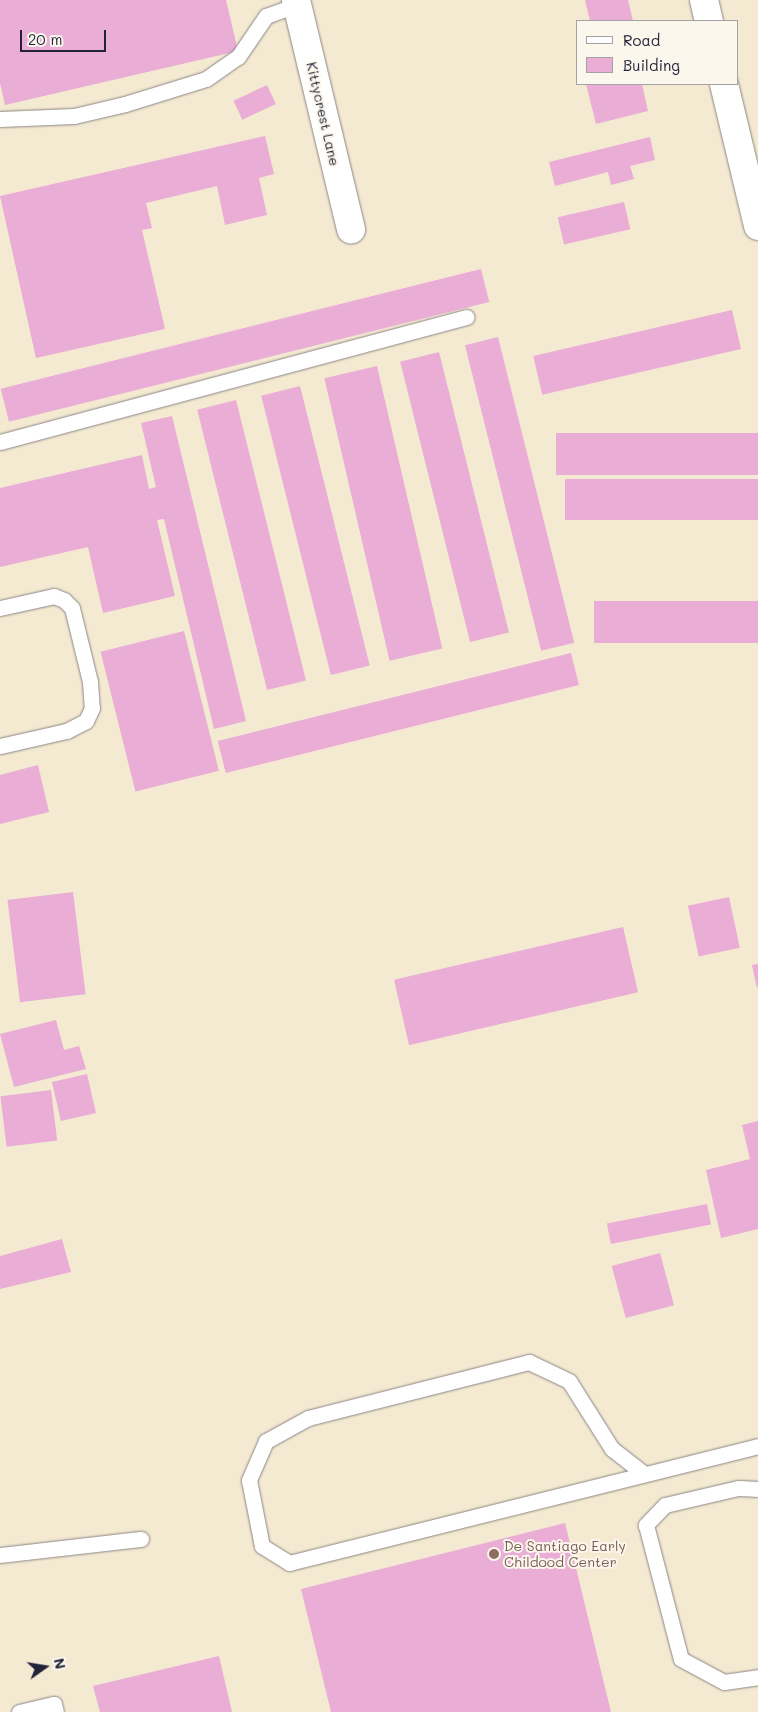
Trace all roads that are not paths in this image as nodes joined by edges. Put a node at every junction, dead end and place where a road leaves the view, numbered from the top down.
1 (704, 0) edge
2 (297, 2) edge
3 (709, 20) edge
4 (724, 85) edge
5 (0, 119) edge
6 (758, 226) edge
7 (351, 229) dead end
8 (467, 317) dead end
9 (0, 442) edge
10 (0, 608) edge
11 (0, 746) edge
12 (758, 1446) edge
13 (642, 1473) junction
14 (758, 1489) edge
15 (141, 1539) dead end
16 (0, 1555) edge
17 (758, 1677) edge
18 (19, 1712) edge
19 (56, 1712) edge

1 - 3 street
2 - 5 lane
2 - 7 street, Kittycrest Lane
4 - 6 street
8 - 9 lane
10 - 11 lane
12 - 13 lane
13 - 13 lane
14 - 17 lane
15 - 16 lane
18 - 19 lane

